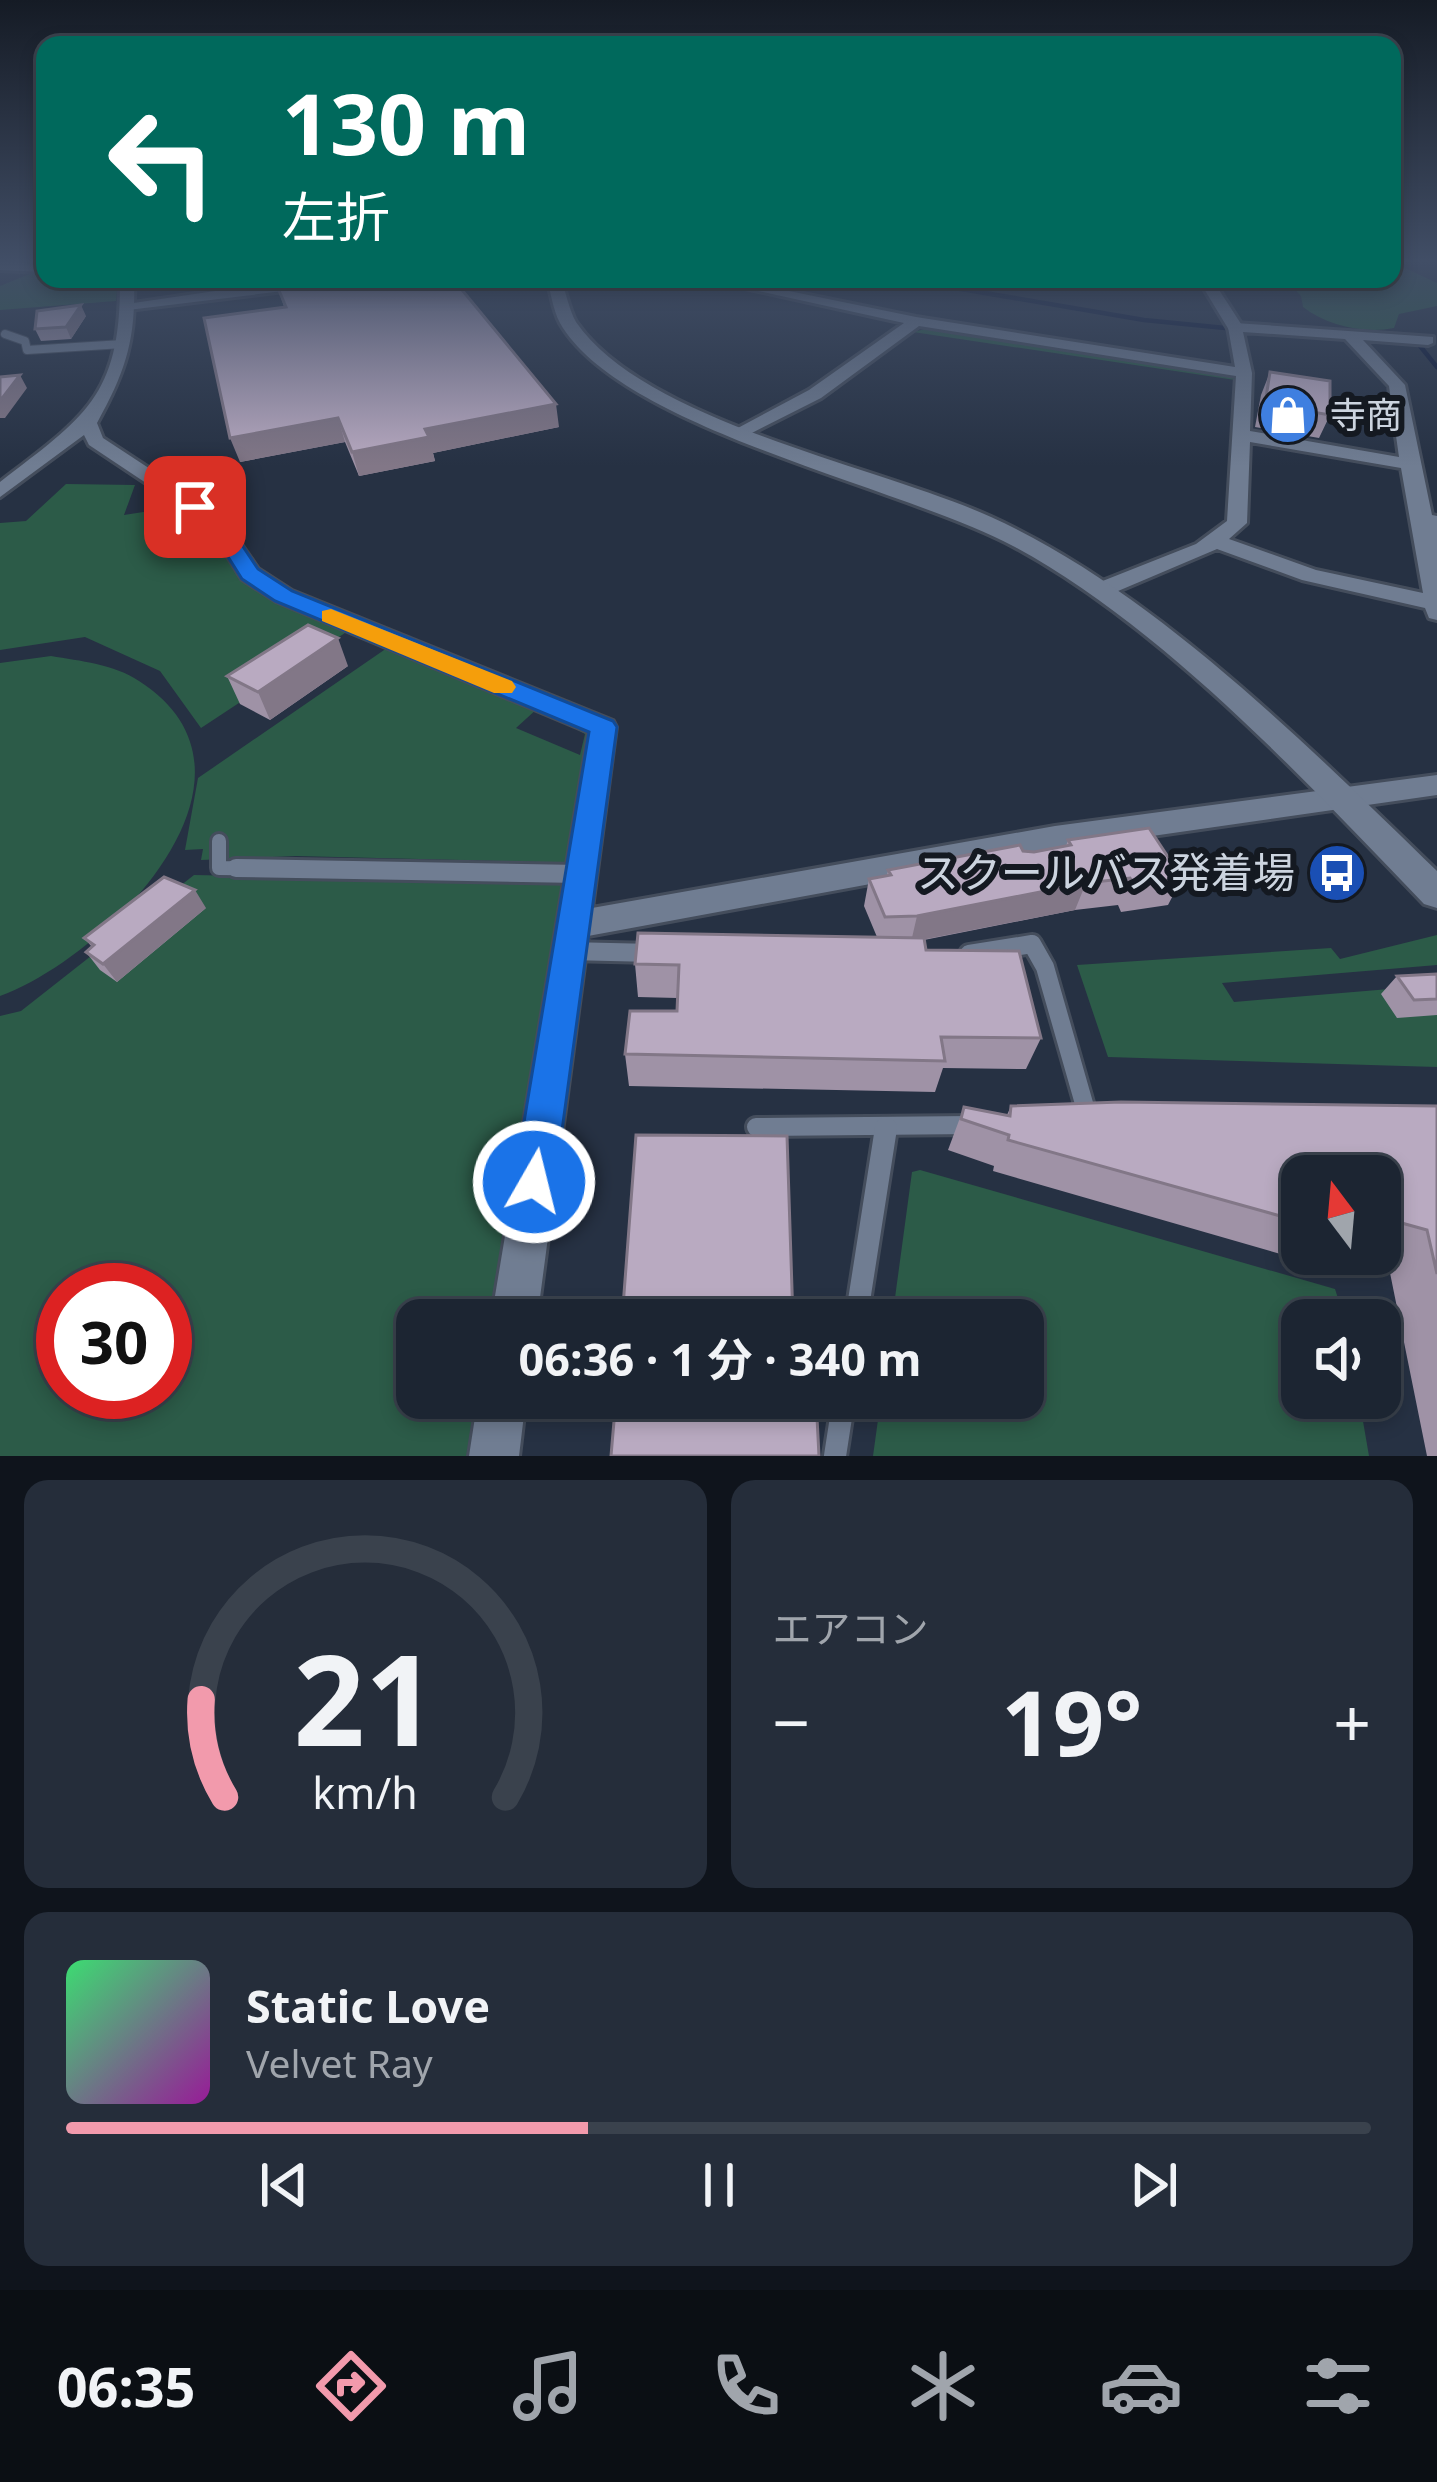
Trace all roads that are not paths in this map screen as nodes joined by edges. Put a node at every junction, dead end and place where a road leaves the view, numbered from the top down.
1 (125, 330) edge
2 (575, 330) edge
3 (903, 330) edge
4 (972, 330) edge
5 (1236, 330) edge
6 (1283, 330) edge
7 (5, 334) dead end
8 (1349, 334) junction
9 (1432, 339) edge
10 (123, 344) junction
11 (1244, 373) junction
12 (88, 423) junction
13 (742, 433) junction
14 (1241, 435) junction
15 (1410, 464) junction
16 (0, 490) edge
17 (1430, 521) edge
18 (1216, 542) junction
19 (1102, 589) junction
20 (1436, 608) edge
21 (1437, 784) edge
22 (1344, 801) junction
23 (220, 842) dead end
24 (580, 874) junction
25 (1437, 893) edge
26 (570, 938) junction
27 (662, 953) edge
28 (944, 958) edge
29 (1085, 1107) junction
30 (1108, 1107) edge
31 (1070, 1124) edge
32 (1001, 1125) edge
33 (886, 1126) junction
34 (756, 1127) dead end
35 (517, 1299) edge
36 (859, 1299) edge
37 (499, 1419) edge
38 (841, 1419) edge
39 (494, 1456) edge
40 (835, 1456) edge

1 - 10 street
2 - 13 street
3 - 13 street
4 - 11 street
5 - 11 street
6 - 8 street
7 - 10 lane
8 - 9 street
8 - 15 street
10 - 12 street
11 - 14 street
12 - 16 street
12 - 24 street
13 - 19 street
14 - 15 street
14 - 18 street
15 - 17 street
17 - 20 street
18 - 19 street
18 - 20 street
19 - 22 street
21 - 22 street
22 - 25 street
22 - 26 street
23 - 24 lane
24 - 26 street
26 - 27 lane
26 - 35 street
28 - 29 lane
29 - 30 lane
29 - 31 lane
32 - 33 lane
33 - 34 lane
33 - 36 lane
37 - 39 street
38 - 40 lane

